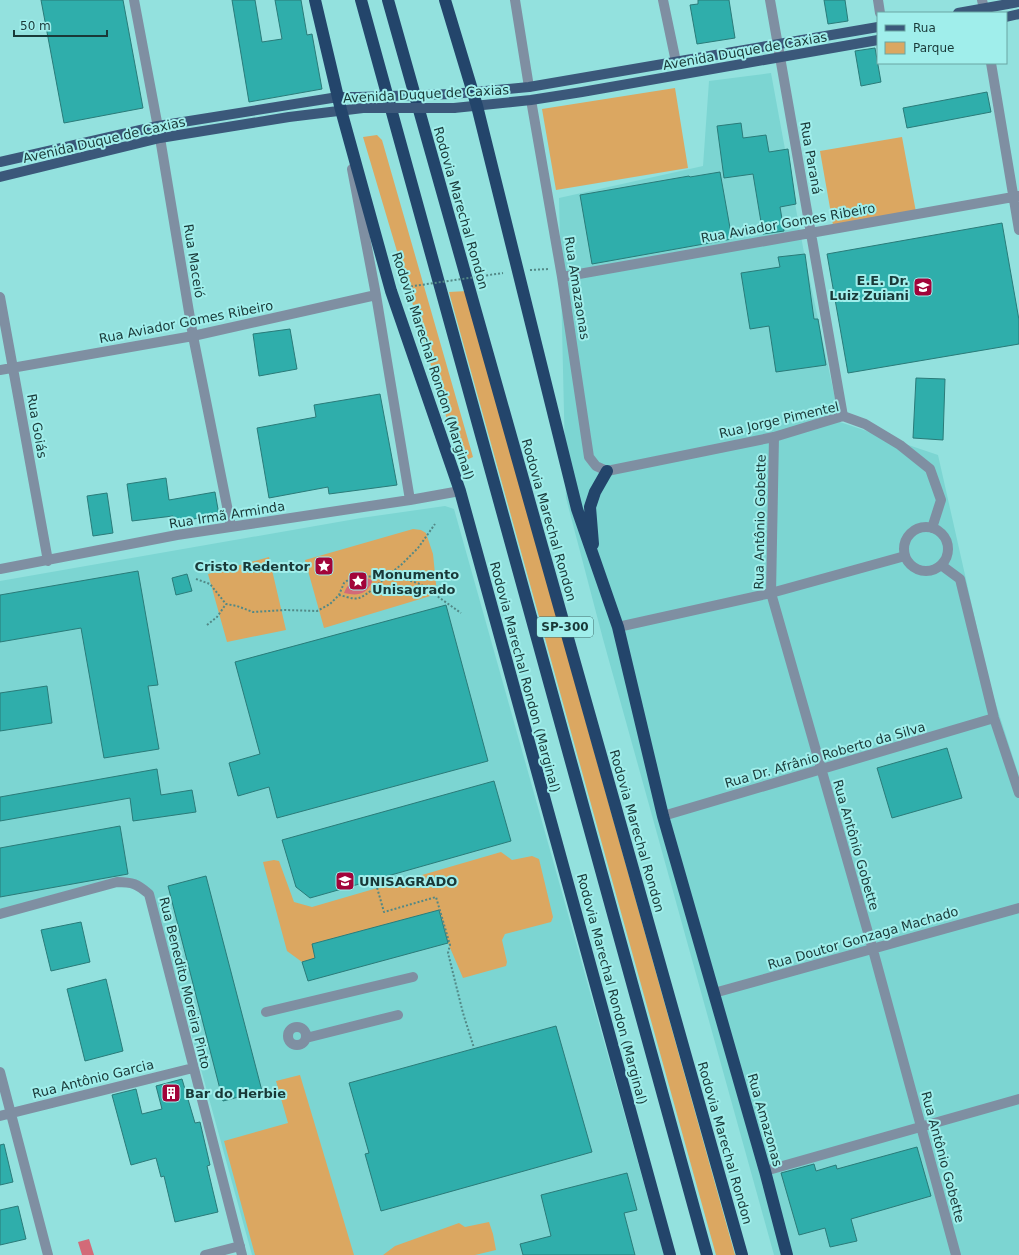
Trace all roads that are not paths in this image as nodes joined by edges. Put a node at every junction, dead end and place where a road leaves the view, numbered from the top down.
1 (134, 0) edge
2 (315, 0) edge
3 (361, 0) edge
4 (388, 0) edge
5 (445, 0) edge
6 (515, 0) edge
7 (663, 0) edge
8 (770, 0) edge
9 (878, 0) edge
10 (1019, 2) edge
11 (983, 4) edge
12 (880, 12) edge
13 (961, 12) edge
14 (1019, 14) edge
15 (1007, 17) edge
16 (877, 27) edge
17 (877, 40) edge
18 (778, 45) junction
19 (781, 58) junction
20 (676, 62) junction
21 (991, 64) edge
22 (529, 87) junction
23 (473, 92) junction
24 (338, 97) junction
25 (531, 100) junction
26 (477, 106) junction
27 (341, 110) junction
28 (158, 126) junction
29 (160, 138) junction
30 (0, 162) edge
31 (0, 177) edge
32 (1016, 197) edge
33 (1019, 230) edge
34 (810, 232) junction
35 (561, 272) junction
36 (376, 295) junction
37 (0, 297) edge
38 (193, 336) junction
39 (13, 368) junction
40 (0, 370) edge
41 (843, 416) junction
42 (774, 437) junction
43 (607, 471) junction
44 (460, 491) junction
45 (410, 500) junction
46 (231, 526) junction
47 (932, 528) junction
48 (905, 556) junction
49 (48, 561) junction
50 (594, 561) junction
51 (941, 565) junction
52 (0, 569) edge
53 (771, 593) junction
54 (618, 627) junction
55 (994, 718) junction
56 (820, 770) junction
57 (1019, 793) edge
58 (663, 816) junction
59 (1019, 908) edge
60 (0, 914) edge
61 (873, 950) junction
62 (413, 976) dead end
63 (714, 993) junction
64 (266, 1012) dead end
65 (398, 1015) dead end
66 (306, 1038) dead end
67 (193, 1068) junction
68 (0, 1072) edge
69 (1019, 1099) edge
70 (10, 1114) junction
71 (0, 1116) edge
72 (922, 1127) junction
73 (765, 1170) junction
74 (241, 1250) edge
75 (48, 1255) edge
76 (205, 1255) edge
77 (670, 1255) edge
78 (707, 1255) edge
79 (742, 1255) edge
80 (787, 1255) edge
81 (956, 1255) edge

1 - 28 street, Rua Maceió
2 - 24 highway, Rodovia Marechal Rondon (Marginal)
3 - 78 highway, SP-300
4 - 79 highway, Rodovia Marechal Rondon / SP-300
5 - 23 highway
6 - 22 street
7 - 20 street
8 - 18 street, Rua Paraná
9 - 12 street
10 - 11 main road
11 - 13 main road
14 - 15 main road
16 - 18 main road, Avenida Duque de Caxias
17 - 19 main road, Avenida Duque de Caxias
18 - 19 street, Rua Paraná
18 - 20 main road, Avenida Duque de Caxias
19 - 25 main road, Avenida Duque de Caxias
19 - 34 street, Rua Paraná
20 - 22 main road, Avenida Duque de Caxias
21 - 32 street
22 - 23 main road, Avenida Duque de Caxias
23 - 24 main road, Avenida Duque de Caxias, bridge
23 - 26 highway
24 - 27 highway, Rodovia Marechal Rondon (Marginal)
24 - 28 main road, Avenida Duque de Caxias
25 - 26 main road, Avenida Duque de Caxias
25 - 35 street, Rua Amazaonas
26 - 27 main road, Avenida Duque de Caxias, bridge
26 - 50 highway
27 - 29 main road, Avenida Duque de Caxias
27 - 36 street
27 - 44 highway, Rodovia Marechal Rondon (Marginal)
28 - 29 street, Rua Maceió
28 - 30 main road, Avenida Duque de Caxias
29 - 31 main road, Avenida Duque de Caxias
29 - 38 street, Rua Maceió
32 - 33 street
32 - 34 street, Rua Aviador Gomes Ribeiro
34 - 35 street, Rua Aviador Gomes Ribeiro
34 - 41 street, Rua Paraná
35 - 43 street, Rua Amazaonas
36 - 38 street, Rua Aviador Gomes Ribeiro
36 - 45 street
37 - 39 street, Rua Goiás
38 - 39 street, Rua Aviador Gomes Ribeiro
38 - 46 street, Rua Maceió
39 - 40 street, Rua Aviador Gomes Ribeiro
39 - 49 street, Rua Goiás
41 - 42 street, Rua Jorge Pimentel
41 - 47 street, Rua Jorge Pimentel
42 - 43 street, Rua Jorge Pimentel
42 - 53 street, Rua Antônio Gobette
43 - 50 highway
44 - 45 street, Rua Irmã Arminda
44 - 77 highway, Rodovia Marechal Rondon (Marginal)
45 - 46 street, Rua Irmã Arminda
46 - 49 street, Rua Irmã Arminda
47 - 48 street
47 - 51 street
48 - 51 street
48 - 53 street
49 - 52 street, Rua Irmã Arminda
50 - 54 highway
51 - 55 street
53 - 54 street
53 - 56 street, Rua Antônio Gobette
54 - 58 highway
55 - 56 street, Rua Dr. Afrânio Roberto da Silva
55 - 57 street
56 - 58 street, Rua Dr. Afrânio Roberto da Silva
56 - 61 street, Rua Antônio Gobette
58 - 63 highway
59 - 61 street, Rua Doutor Gonzaga Machado
60 - 67 street, Rua Benedito Moreira Pinto
61 - 63 street, Rua Doutor Gonzaga Machado
61 - 72 street, Rua Antônio Gobette
62 - 64 street
63 - 73 highway, Rua Amazonas
65 - 66 street
67 - 70 street, Rua Antônio Garcia
67 - 74 street, Rua Benedito Moreira Pinto
68 - 70 street
69 - 72 street
70 - 71 street, Rua Antônio Garcia
70 - 75 street
72 - 73 street
72 - 81 street, Rua Antônio Gobette
73 - 80 highway, Rua Amazonas
74 - 76 street

